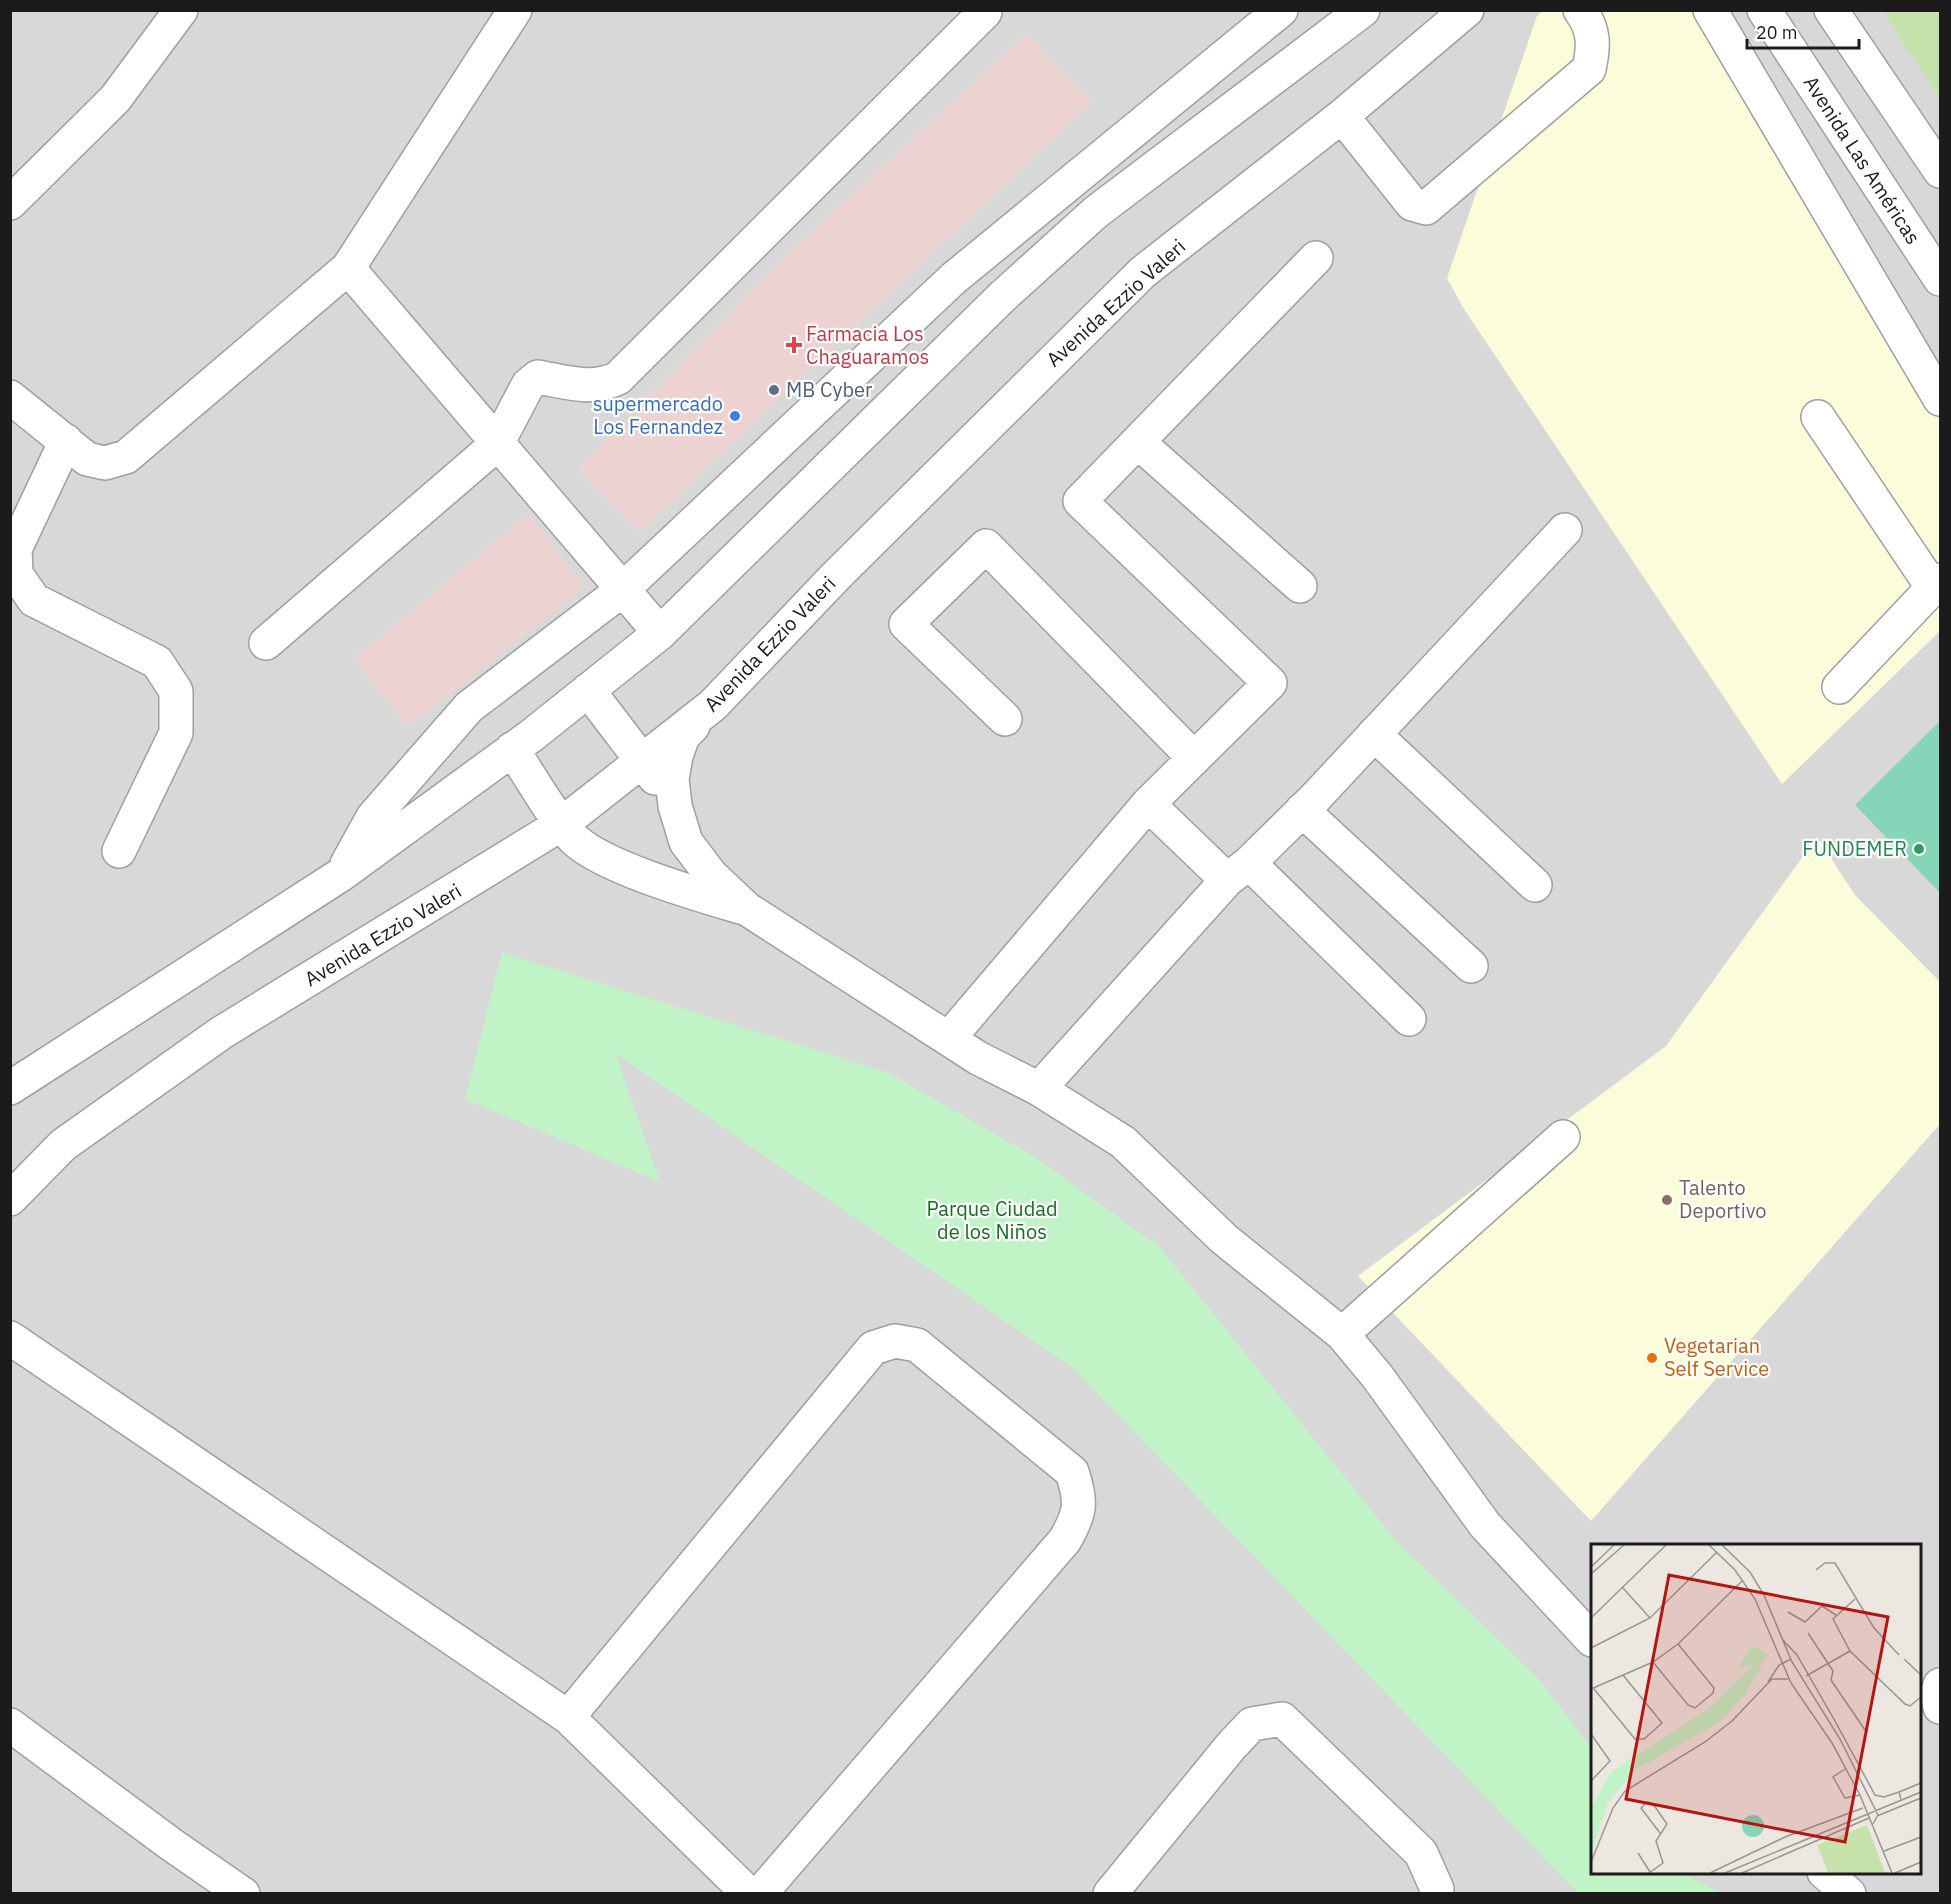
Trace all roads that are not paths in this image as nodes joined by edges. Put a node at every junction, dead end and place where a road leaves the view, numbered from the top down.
1 (181, 10) edge
2 (515, 10) edge
3 (1281, 10) edge
4 (1467, 10) edge
5 (1580, 10) edge
6 (1710, 10) edge
7 (1764, 10) edge
8 (1831, 10) edge
9 (985, 12) edge
10 (1358, 12) edge
11 (1342, 116) junction
12 (1941, 171) edge
13 (10, 203) edge
14 (1316, 258) dead end
15 (348, 268) junction
16 (954, 278) junction
17 (1941, 279) edge
18 (990, 309) junction
19 (10, 397) edge
20 (1941, 399) edge
21 (1818, 417) dead end
22 (66, 441) junction
23 (1137, 442) junction
24 (497, 444) junction
25 (1565, 530) dead end
26 (1937, 584) edge
27 (1300, 586) dead end
28 (621, 591) junction
29 (660, 633) junction
30 (266, 643) dead end
31 (1839, 687) dead end
32 (588, 690) junction
33 (713, 705) junction
34 (1005, 719) dead end
35 (1374, 734) junction
36 (512, 750) junction
37 (1193, 757) junction
38 (642, 761) junction
39 (1148, 804) junction
40 (675, 806) junction
41 (1302, 810) junction
42 (563, 823) junction
43 (119, 850) dead end
44 (1238, 872) junction
45 (342, 874) junction
46 (1535, 885) dead end
47 (747, 909) junction
48 (1471, 966) dead end
49 (1409, 1019) dead end
50 (949, 1038) junction
51 (10, 1088) edge
52 (1039, 1089) junction
53 (1563, 1137) dead end
54 (10, 1199) edge
55 (1342, 1334) junction
56 (10, 1338) edge
57 (1591, 1638) edge
58 (1941, 1685) edge
59 (1941, 1707) edge
60 (568, 1717) junction
61 (10, 1725) edge
62 (1826, 1874) edge
63 (243, 1893) edge
64 (749, 1893) edge
65 (760, 1893) edge
66 (1110, 1893) edge
67 (1437, 1893) edge
68 (1850, 1893) edge

1 - 13 street
2 - 15 street
3 - 16 street
4 - 11 street, Avenida Ezzio Valeri
5 - 11 street
6 - 20 street
7 - 17 street, Avenida Las Américas
8 - 12 street
9 - 24 street
10 - 18 street
11 - 33 street, Avenida Ezzio Valeri
14 - 23 street
15 - 22 street
15 - 24 street
16 - 18 street
16 - 28 street
18 - 29 street
19 - 22 street
21 - 26 street
22 - 43 street
23 - 27 street
23 - 37 street
24 - 28 street
24 - 30 street
25 - 35 street
26 - 31 street
28 - 29 street
28 - 45 street
29 - 32 street
32 - 36 street
32 - 38 street
33 - 38 street, Avenida Ezzio Valeri
33 - 40 street
34 - 37 street
35 - 41 street
35 - 46 street
36 - 42 street
36 - 45 street
37 - 39 street
38 - 40 street
38 - 42 street, Avenida Ezzio Valeri
39 - 44 street
39 - 50 street
40 - 47 street
41 - 44 street
41 - 48 street
42 - 47 street
42 - 54 street, Avenida Ezzio Valeri
44 - 49 street
44 - 52 street
45 - 51 street
47 - 50 street
50 - 52 street
52 - 55 street
53 - 55 street
55 - 57 street
56 - 60 street
58 - 59 street
60 - 64 street
60 - 65 street
61 - 63 street
62 - 68 street
66 - 67 street

